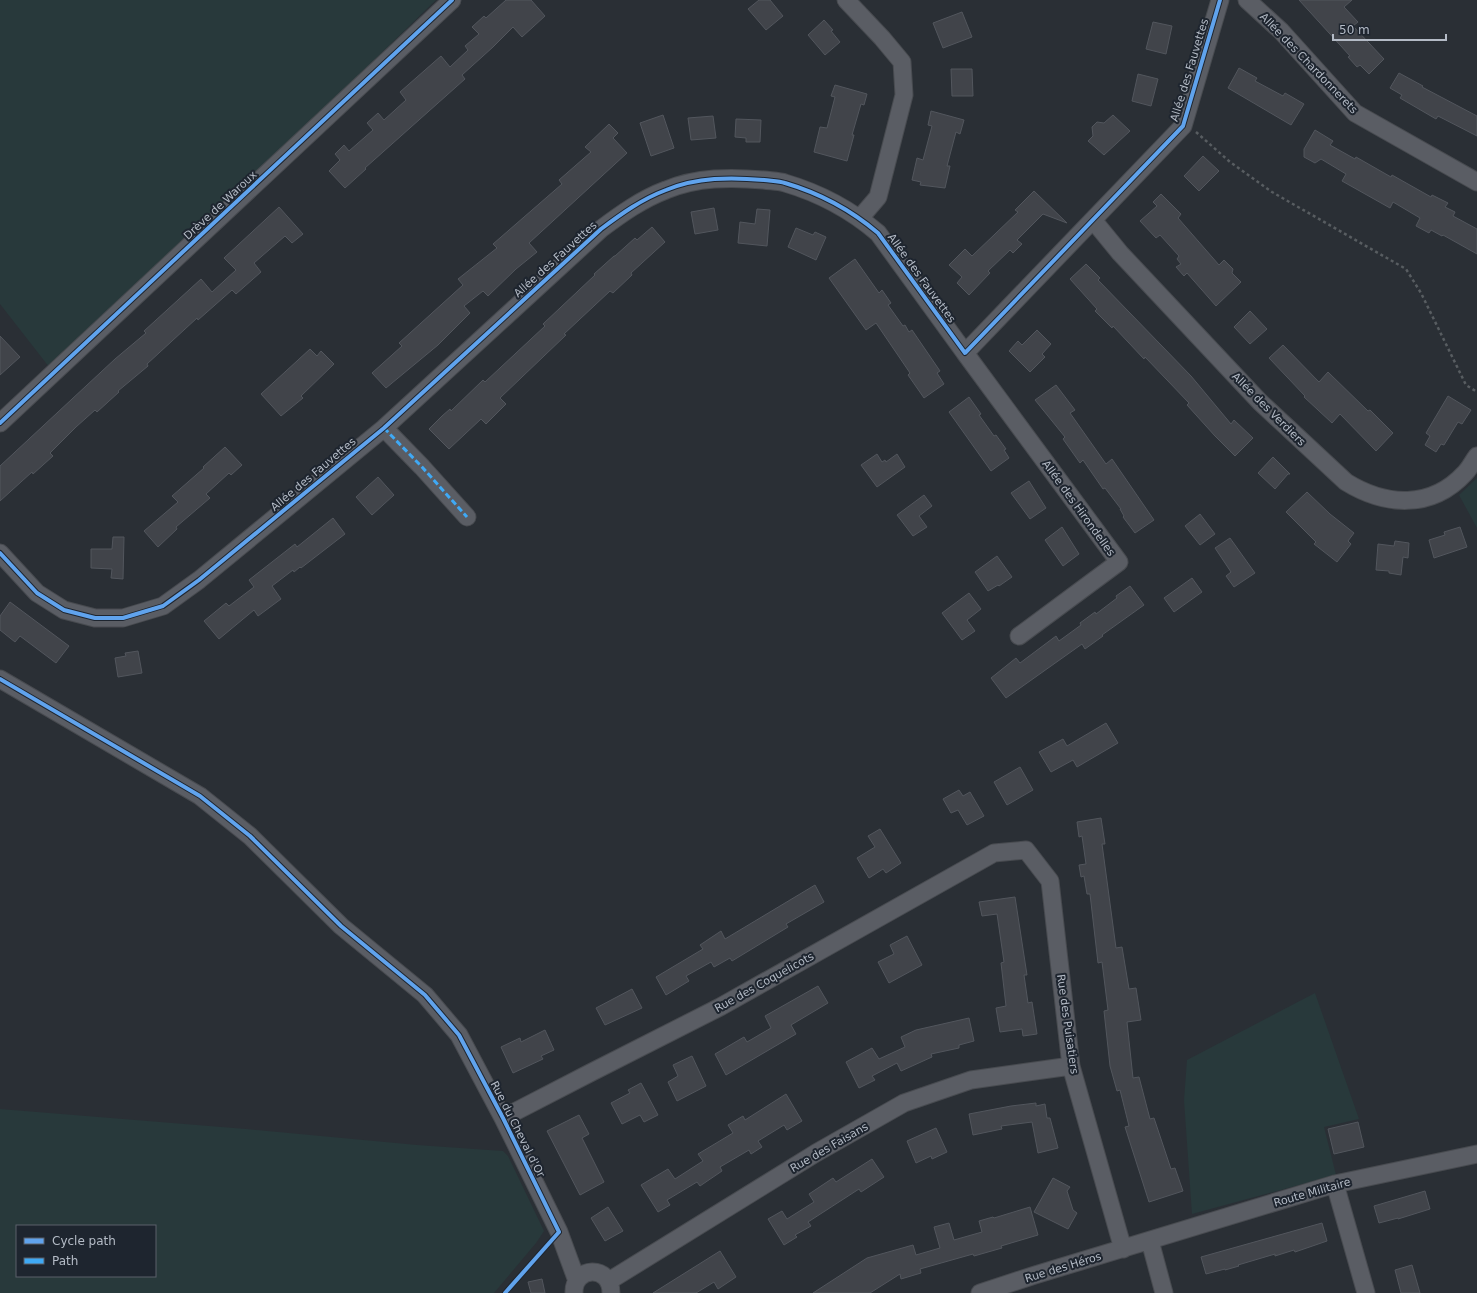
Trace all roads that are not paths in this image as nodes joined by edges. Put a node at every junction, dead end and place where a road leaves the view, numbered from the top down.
1 (452, 0) edge
2 (846, 0) edge
3 (1220, 0) edge
4 (1247, 0) edge
5 (1477, 182) edge
6 (860, 218) junction
7 (1093, 220) junction
8 (965, 353) junction
9 (0, 423) edge
10 (384, 428) junction
11 (1477, 456) edge
12 (467, 517) dead end
13 (0, 553) edge
14 (1019, 636) dead end
15 (0, 679) edge
16 (1026, 850) joint
17 (1071, 1066) junction
18 (503, 1118) junction
19 (1477, 1154) edge
20 (1335, 1184) junction
21 (1150, 1241) junction
22 (1123, 1249) junction
23 (575, 1287) edge
24 (610, 1287) edge
25 (980, 1293) edge
26 (1164, 1293) edge
27 (1366, 1293) edge

1 - 9 street, Drève de Waroux
2 - 6 street
3 - 7 street, Allée des Fauvettes
4 - 5 street, Allée des Chardonnerets
6 - 8 street, Allée des Fauvettes
6 - 10 street, Allée des Fauvettes
7 - 8 street, Allée des Fauvettes
7 - 11 street, Allée des Verdiers
8 - 14 street, Allée des Hirondelles
10 - 12 street
10 - 13 street, Allée des Fauvettes
15 - 18 street, Rue du Cheval d'Or
16 - 17 street, Rue des Puisatiers
16 - 18 street, Rue des Coquelicots
17 - 22 street, Rue des Puisatiers
17 - 24 street, Rue des Faisans
18 - 23 street, Rue du Cheval d'Or
19 - 20 street, Route Militaire
20 - 21 street, Route Militaire
20 - 27 street
21 - 22 street, Route Militaire
21 - 26 street
22 - 25 street, Rue des Héros
23 - 24 street

